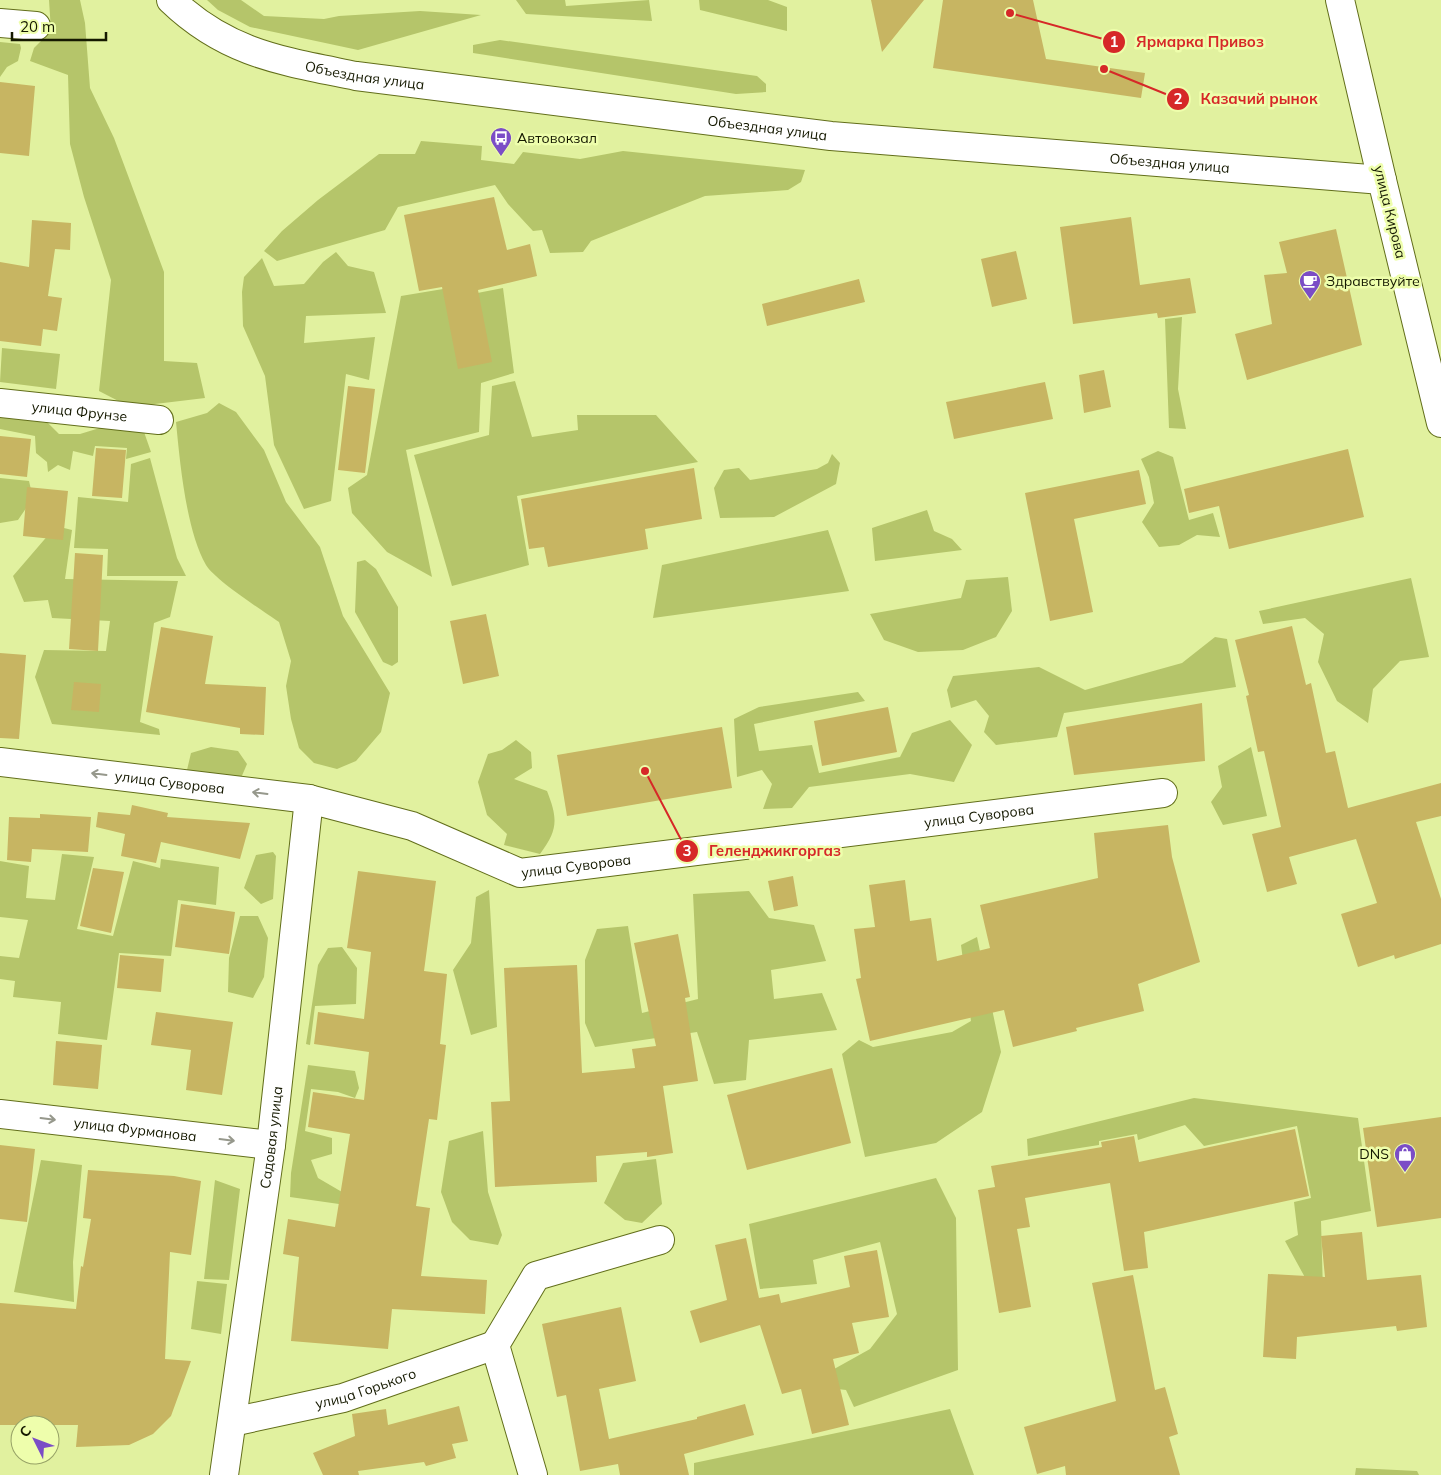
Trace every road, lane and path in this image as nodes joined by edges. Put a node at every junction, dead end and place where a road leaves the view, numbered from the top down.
1 (171, 0) edge
2 (1340, 0) edge
3 (0, 22) edge
4 (36, 26) dead end
5 (1382, 180) junction
6 (0, 403) edge
7 (159, 420) dead end
8 (1441, 423) edge
9 (0, 762) edge
10 (1163, 793) dead end
11 (309, 799) junction
12 (0, 1114) edge
13 (271, 1145) junction
14 (660, 1240) dead end
15 (495, 1345) junction
16 (232, 1422) junction
17 (224, 1475) edge
18 (533, 1475) edge

1 - 5 street, Объездная улица
2 - 5 street, улица Кирова
3 - 4 street
5 - 8 street, улица Кирова
6 - 7 street, улица Фрунзе
11 -> 9 street, улица Суворова
10 - 11 street, улица Суворова
11 - 13 street, Садовая улица
12 -> 13 street, улица Фурманова
13 - 16 street, Садовая улица
14 - 15 street
15 - 16 street, улица Горького
15 - 18 street
16 - 17 street, Садовая улица

